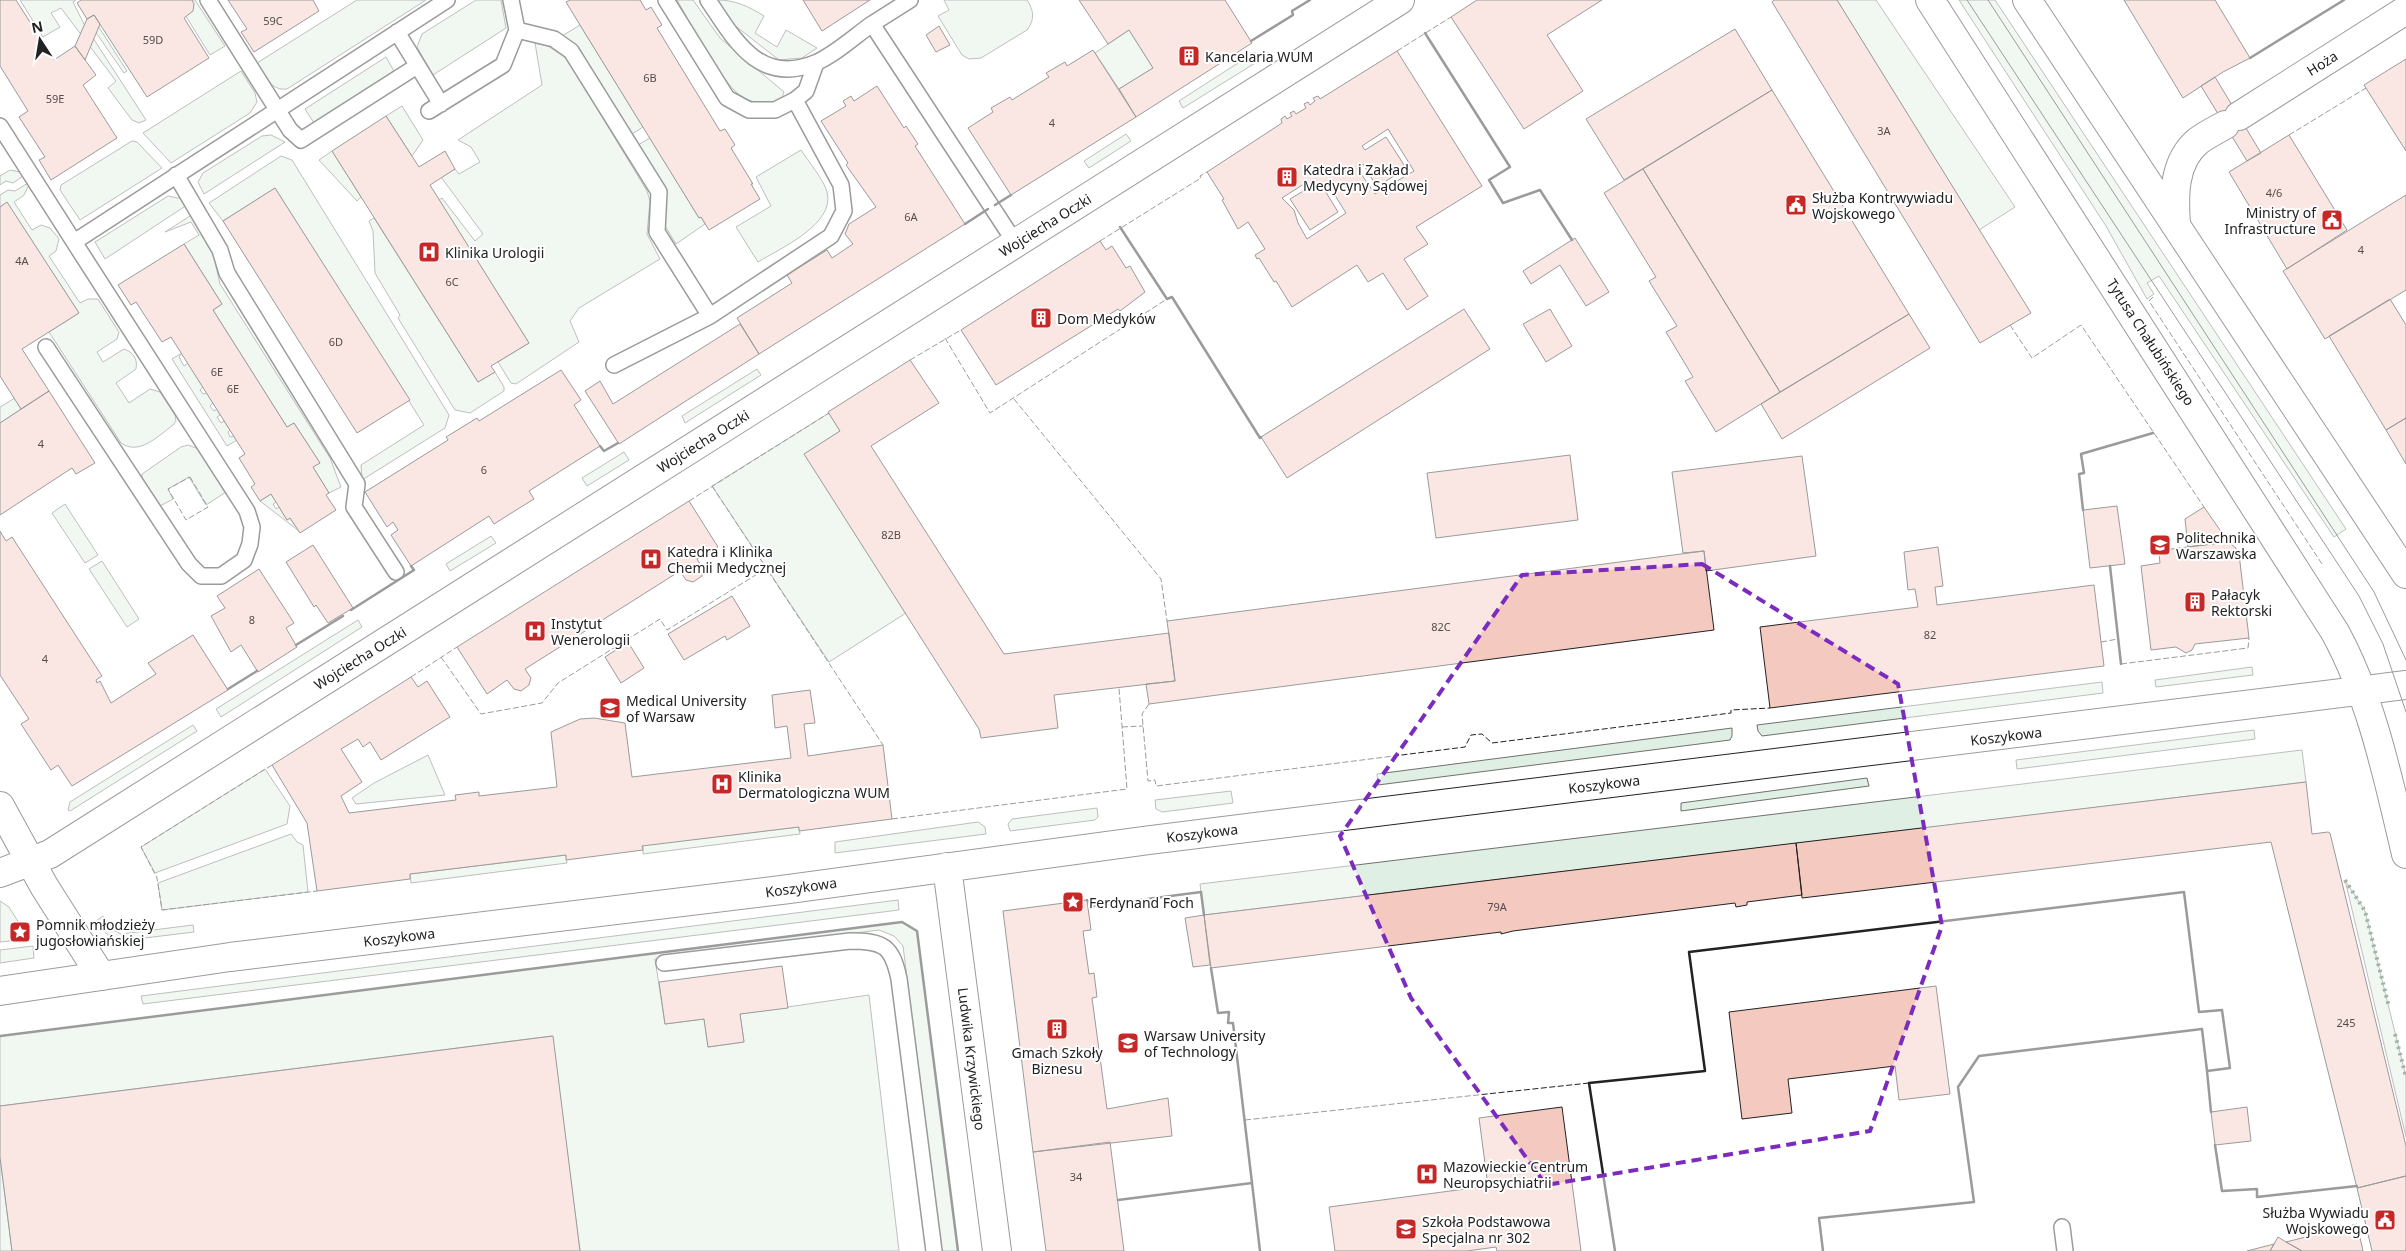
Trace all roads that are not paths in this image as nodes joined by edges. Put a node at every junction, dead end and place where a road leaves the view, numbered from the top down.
1 (208, 0) edge
2 (447, 0) edge
3 (511, 0) edge
4 (666, 0) edge
5 (708, 0) edge
6 (910, 0) edge
7 (1400, 0) edge
8 (1930, 0) edge
9 (2027, 0) edge
10 (2406, 10) edge
11 (872, 24) junction
12 (517, 30) junction
13 (397, 32) junction
14 (816, 63) junction
15 (417, 66) junction
16 (795, 100) junction
17 (277, 110) junction
18 (0, 126) edge
19 (176, 175) junction
20 (2176, 225) junction
21 (74, 242) junction
22 (1016, 244) junction
23 (710, 316) junction
24 (46, 347) dead end
25 (614, 364) dead end
26 (396, 572) dead end
27 (2406, 574) edge
28 (2406, 685) edge
29 (2362, 690) junction
30 (0, 806) edge
31 (2406, 854) edge
32 (32, 862) junction
33 (947, 867) junction
34 (0, 873) edge
35 (664, 963) dead end
36 (101, 976) junction
37 (0, 990) edge
38 (2062, 1227) dead end
39 (934, 1251) edge
40 (997, 1251) edge
41 (2065, 1251) edge

1 - 17 lane
2 - 13 lane
3 - 12 lane
4 - 16 lane
5 - 14 lane
6 - 11 lane
7 - 22 street, Wojciecha Oczki
8 - 29 street, Tytusa Chałubińskiego
9 - 20 street
10 - 20 street, Hoża
11 - 14 lane
11 - 22 lane
12 - 15 lane
12 - 23 lane
13 - 15 lane
13 - 17 lane
14 - 16 lane
15 - 17 lane
16 - 23 lane
17 - 19 lane
18 - 21 lane
19 - 21 lane
19 - 26 lane
20 - 27 street
21 - 24 lane
22 - 32 street, Wojciecha Oczki
23 - 25 lane
28 - 29 street, Koszykowa
29 - 31 street, Tytusa Chałubińskiego
29 - 33 street, Koszykowa
30 - 32 street
32 - 34 street, Wojciecha Oczki
32 - 36 street
33 - 36 street, Koszykowa
33 - 40 street, Ludwika Krzywickiego
35 - 39 lane
36 - 37 street, Koszykowa
38 - 41 lane

